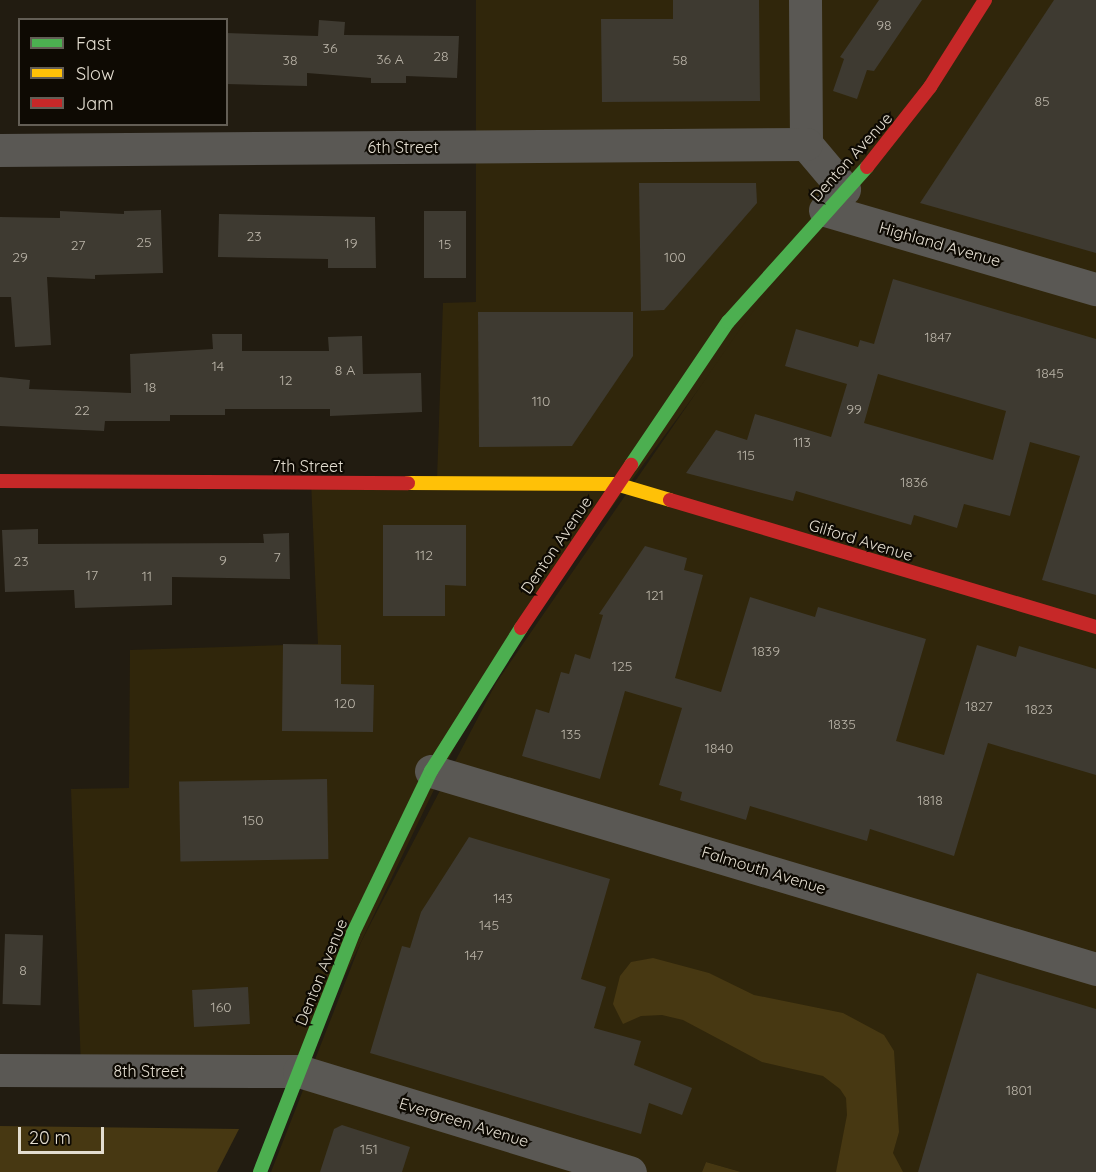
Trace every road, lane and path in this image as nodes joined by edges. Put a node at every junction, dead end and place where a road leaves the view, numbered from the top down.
1 (805, 0) edge
2 (985, 0) edge
3 (806, 144) junction
4 (0, 150) edge
5 (834, 200) junction
6 (1096, 289) edge
7 (0, 481) edge
8 (616, 484) junction
9 (1096, 627) edge
10 (431, 771) junction
11 (1096, 969) edge
12 (0, 1070) edge
13 (299, 1071) junction
14 (260, 1172) edge
15 (630, 1172) edge

1 - 3 street
2 - 5 main road, Denton Avenue
3 - 4 street, 6th Street
3 - 5 street
5 - 6 street, Highland Avenue
5 - 8 main road, Denton Avenue
7 - 8 main road, 7th Street
8 - 9 main road, Gilford Avenue
8 - 10 main road, Denton Avenue
10 - 11 street, Falmouth Avenue
10 - 13 main road, Denton Avenue
12 - 13 street, 8th Street
13 - 14 main road, Denton Avenue
13 - 15 street, Evergreen Avenue

